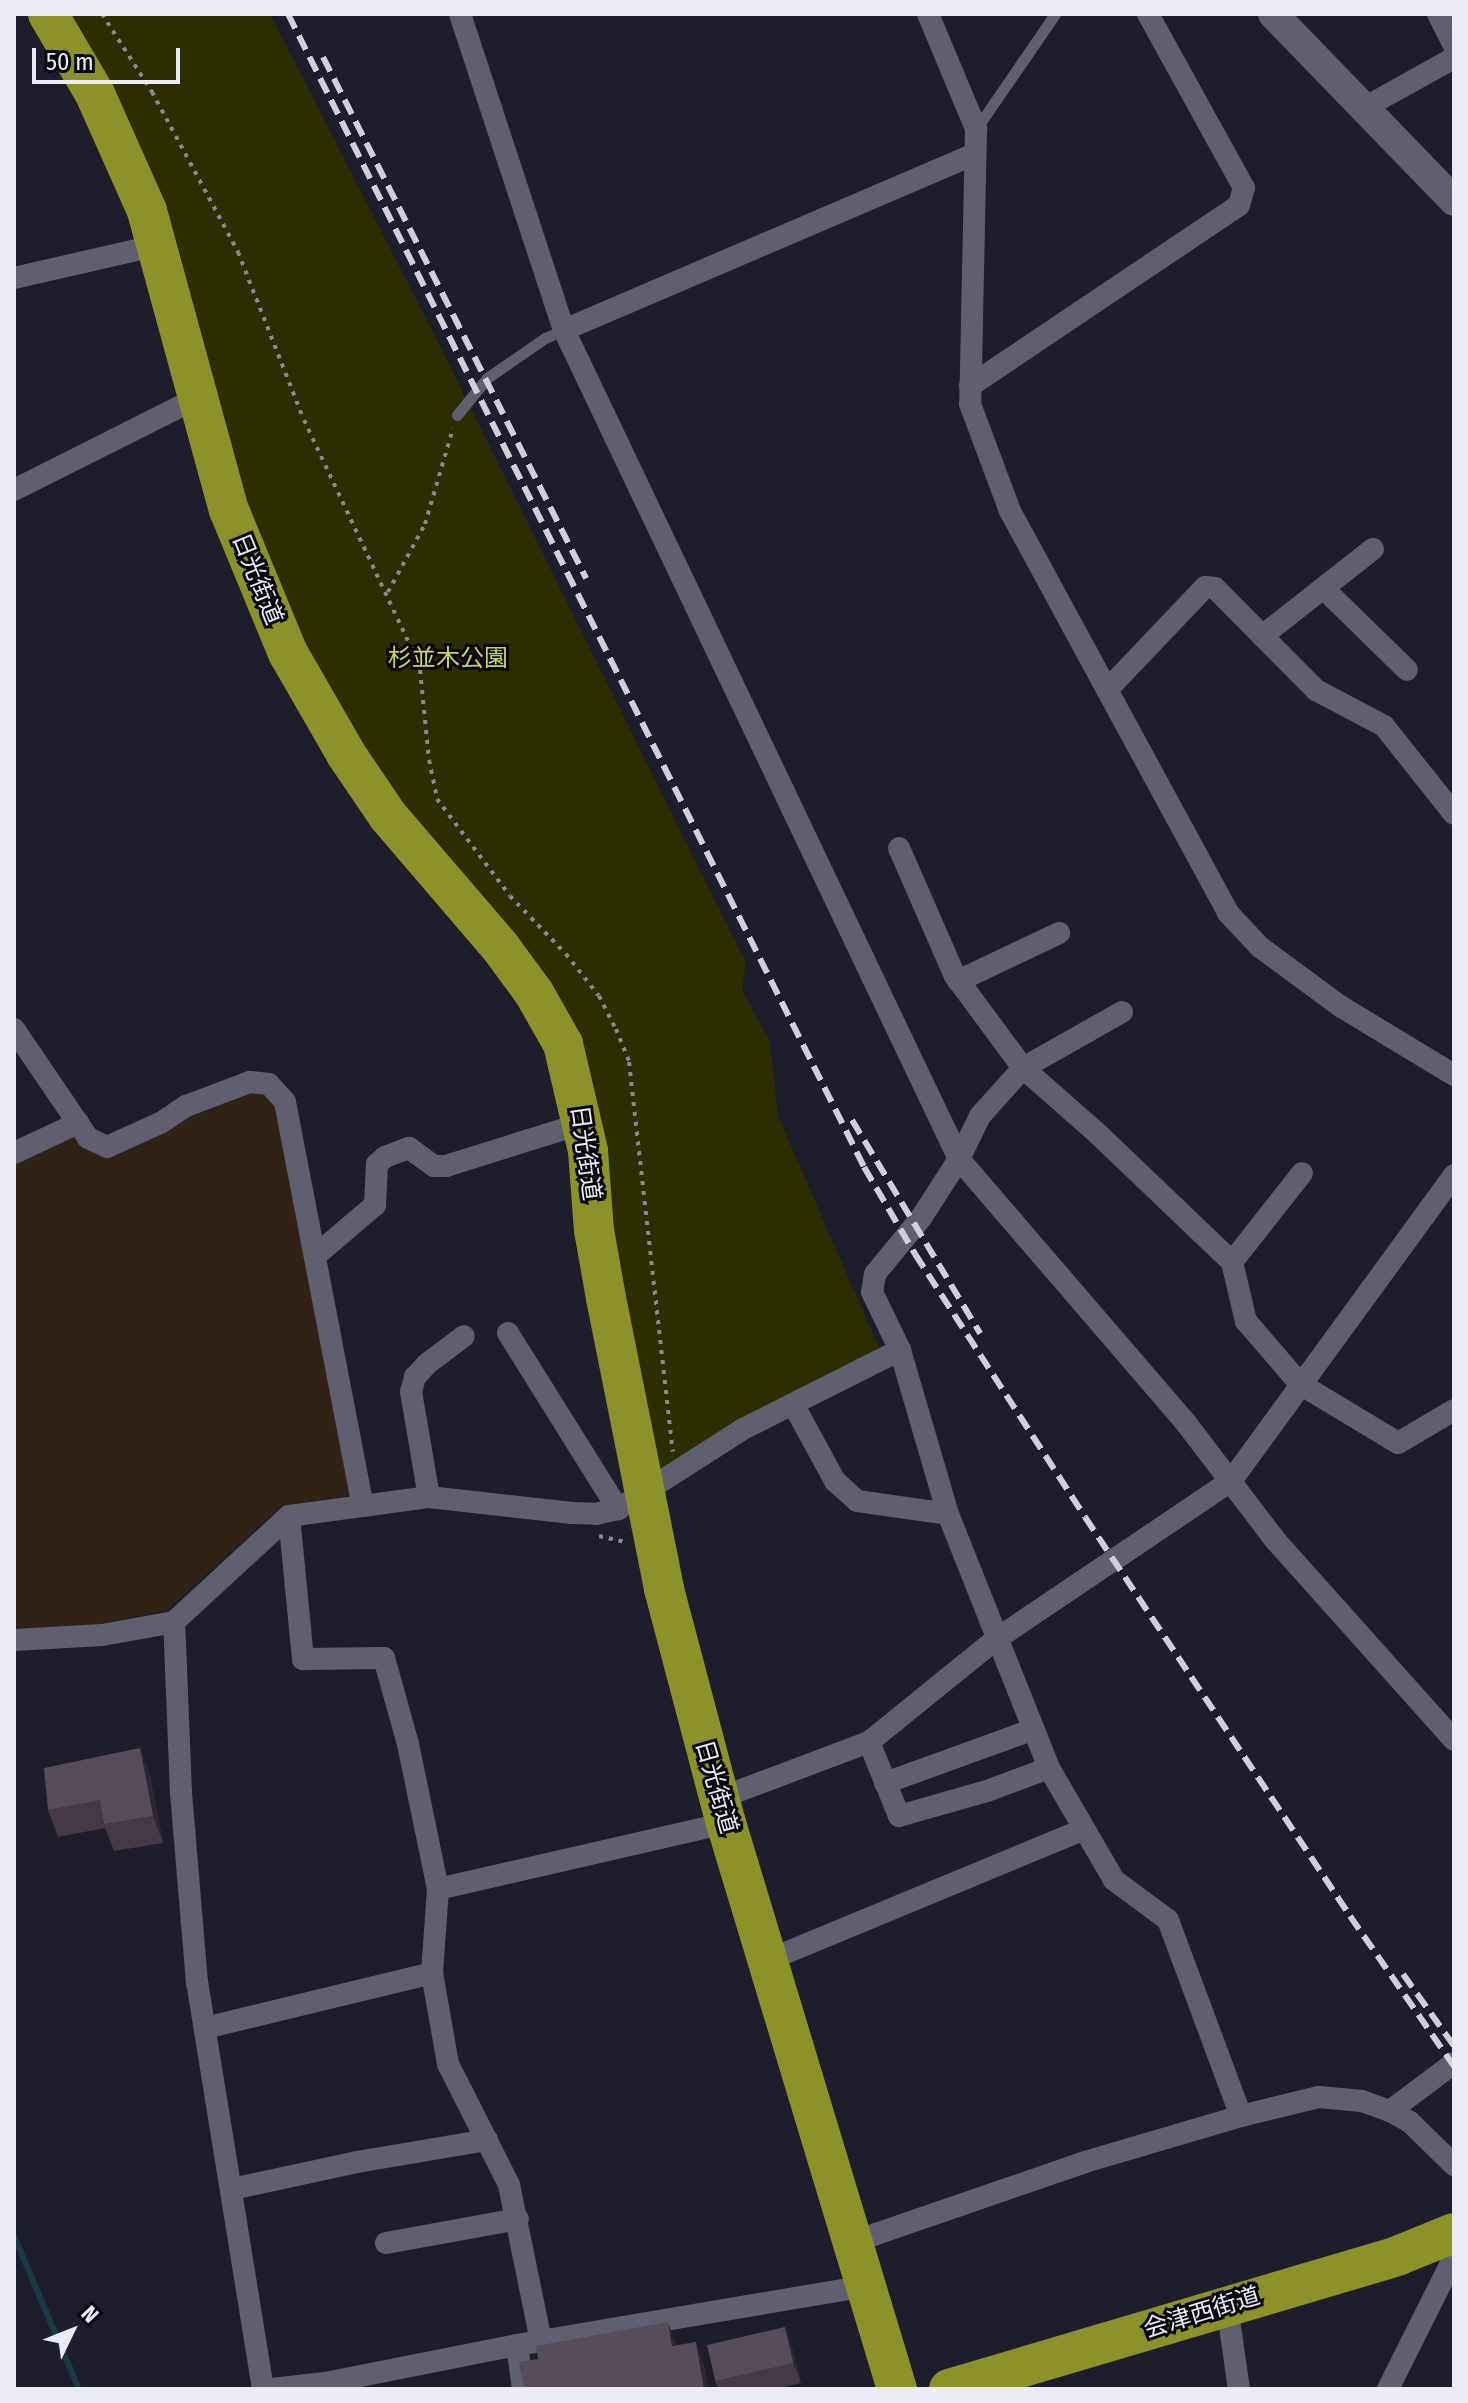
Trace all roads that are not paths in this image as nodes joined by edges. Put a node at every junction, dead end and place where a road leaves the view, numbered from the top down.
1 (48, 14) edge
2 (460, 14) edge
3 (928, 14) edge
4 (1055, 14) edge
5 (1148, 14) edge
6 (1273, 14) edge
7 (1438, 14) edge
8 (1454, 45) edge
9 (1454, 58) edge
10 (1364, 108) junction
11 (976, 129) junction
12 (974, 154) junction
13 (1454, 201) edge
14 (158, 245) junction
15 (14, 278) edge
16 (564, 330) junction
17 (970, 386) junction
18 (201, 396) junction
19 (457, 415) road end
20 (14, 490) edge
21 (1373, 549) dead end
22 (1323, 588) junction
23 (1262, 636) junction
24 (1407, 670) dead end
25 (1107, 690) junction
26 (1454, 814) edge
27 (899, 848) dead end
28 (1059, 933) dead end
29 (958, 981) junction
30 (1122, 1012) dead end
31 (14, 1029) edge
32 (1023, 1068) junction
33 (1454, 1075) edge
34 (78, 1123) junction
35 (583, 1123) junction
36 (14, 1153) edge
37 (959, 1159) junction
38 (1302, 1173) dead end
39 (1454, 1175) edge
40 (315, 1256) junction
41 (1232, 1262) junction
42 (508, 1333) dead end
43 (464, 1336) dead end
44 (900, 1350) junction
45 (1300, 1384) junction
46 (793, 1404) junction
47 (1454, 1410) edge
48 (1231, 1481) junction
49 (646, 1491) junction
50 (429, 1497) junction
51 (363, 1506) junction
52 (948, 1514) junction
53 (289, 1516) junction
54 (174, 1622) junction
55 (14, 1640) edge
56 (995, 1640) junction
57 (1034, 1729) junction
58 (1454, 1740) edge
59 (869, 1742) junction
60 (1049, 1768) junction
61 (885, 1783) junction
62 (723, 1810) junction
63 (1084, 1829) junction
64 (438, 1889) junction
65 (766, 1961) junction
66 (432, 1973) junction
67 (205, 2028) junction
68 (1454, 2063) edge
69 (1390, 2111) junction
70 (1241, 2116) junction
71 (487, 2140) junction
72 (1454, 2165) edge
73 (232, 2189) junction
74 (518, 2219) junction
75 (1454, 2233) edge
76 (853, 2242) junction
77 (386, 2243) dead end
78 (1454, 2257) edge
79 (867, 2286) junction
80 (1227, 2306) junction
81 (541, 2341) junction
82 (517, 2345) junction
83 (263, 2389) edge
84 (272, 2389) edge
85 (523, 2389) edge
86 (897, 2389) edge
87 (949, 2389) edge
88 (1239, 2389) edge
89 (1388, 2389) edge

1 - 14 highway, 日光街道
2 - 16 street
3 - 11 street
4 - 11 lane
5 - 17 street
6 - 10 main road
7 - 8 street
9 - 10 street
10 - 13 main road
11 - 12 street
12 - 16 street
12 - 17 street
14 - 15 street
14 - 18 highway, 日光街道
16 - 19 lane
16 - 37 street
17 - 25 street
18 - 20 street
18 - 35 highway, 日光街道
21 - 22 street
22 - 23 street
22 - 24 street
23 - 25 street
23 - 26 street
25 - 33 street
27 - 29 street
28 - 29 street
29 - 32 street
30 - 32 street
31 - 34 street
32 - 37 street
32 - 41 street
34 - 36 street
34 - 40 street
35 - 40 street
35 - 49 highway, 日光街道
37 - 44 street
37 - 48 street
38 - 41 street
39 - 45 street
40 - 51 street
41 - 45 street
42 - 49 street
43 - 50 street
44 - 46 street
44 - 52 street
45 - 47 street
45 - 48 street
46 - 49 street
46 - 52 street
48 - 56 street
48 - 58 street
49 - 50 street
49 - 62 highway, 日光街道
50 - 51 street
51 - 53 street
52 - 56 street
53 - 54 street
53 - 64 street
54 - 55 street
54 - 67 street
56 - 57 street
56 - 59 street
57 - 60 street
57 - 61 street
59 - 61 street
59 - 62 street
60 - 61 street
60 - 63 street
62 - 64 street
62 - 65 highway, 日光街道
63 - 65 street
63 - 70 street
64 - 66 street
65 - 76 highway, 日光街道
66 - 67 street
66 - 71 street
67 - 73 street
68 - 69 street
69 - 70 street
69 - 72 street
70 - 76 street
71 - 73 street
71 - 74 street
73 - 83 street
74 - 77 street
74 - 81 street
75 - 80 highway, 会津西街道
76 - 79 highway, 日光街道
78 - 89 street
79 - 81 street
79 - 86 highway, 日光街道
80 - 87 highway, 会津西街道
80 - 88 street
81 - 82 street
82 - 84 street
82 - 85 street

